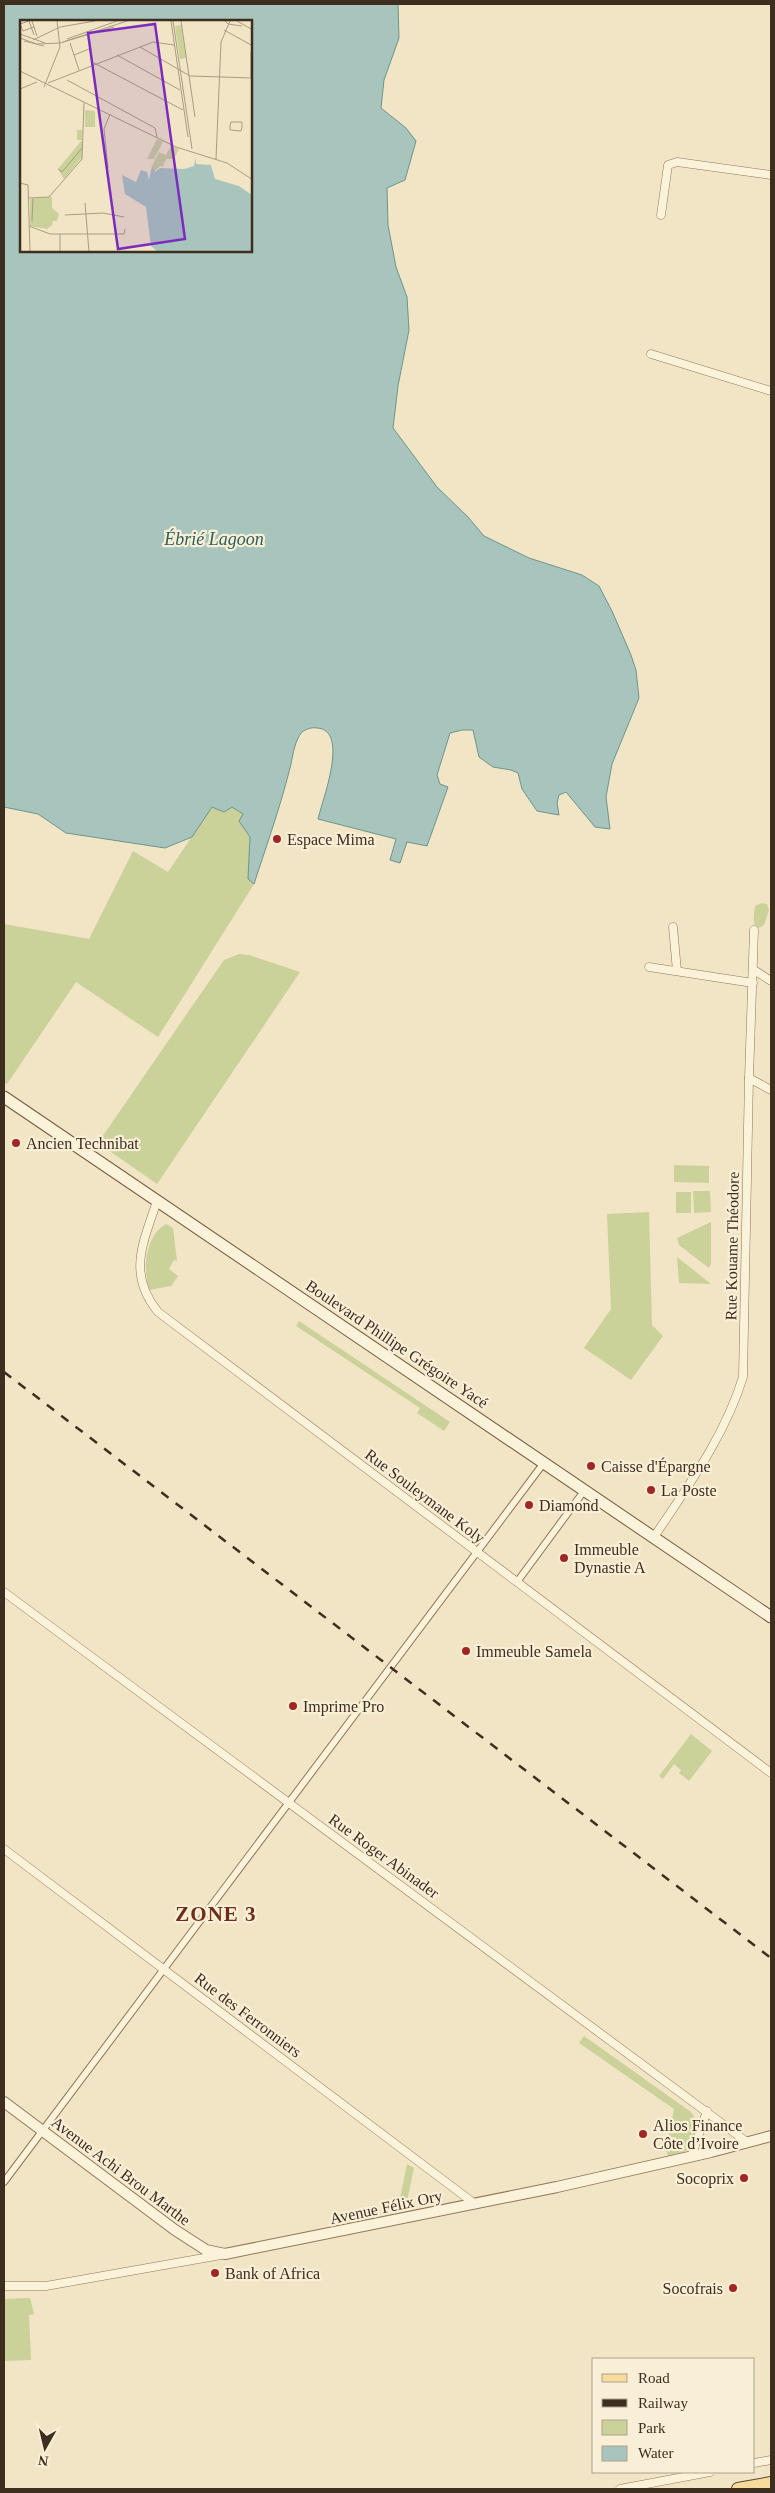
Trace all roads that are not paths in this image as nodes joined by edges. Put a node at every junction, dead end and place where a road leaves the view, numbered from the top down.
1 (771, 175) edge
2 (661, 215) dead end
3 (651, 354) dead end
4 (771, 391) edge
5 (673, 927) dead end
6 (754, 930) dead end
7 (649, 967) dead end
8 (754, 970) junction
9 (677, 971) junction
10 (771, 981) edge
11 (753, 983) junction
12 (748, 1078) junction
13 (771, 1090) edge
14 (4, 1097) edge
15 (157, 1201) junction
16 (543, 1464) junction
17 (584, 1491) junction
18 (654, 1537) junction
19 (478, 1552) junction
20 (517, 1582) junction
21 (4, 1592) edge
22 (771, 1617) edge
23 (771, 1773) edge
24 (289, 1803) junction
25 (4, 1849) edge
26 (163, 1968) junction
27 (4, 2102) edge
28 (707, 2111) junction
29 (42, 2131) junction
30 (771, 2136) edge
31 (747, 2142) junction
32 (692, 2157) junction
33 (4, 2182) edge
34 (475, 2204) junction
35 (225, 2254) junction
36 (4, 2286) edge
37 (771, 2460) edge
38 (755, 2463) edge
39 (705, 2473) edge
40 (771, 2482) edge
41 (620, 2489) edge
42 (738, 2489) edge

1 - 2 street
3 - 4 street
5 - 9 street
6 - 8 street, Rue Kouame Théodore
7 - 9 street
8 - 10 street
8 - 11 street, Rue Kouame Théodore
9 - 11 street
11 - 12 street, Rue Kouame Théodore
12 - 13 street
12 - 18 street, Rue Kouame Théodore
14 - 15 main road, Boulevard Phillipe Grégoire Yacé
15 - 16 main road, Boulevard Phillipe Grégoire Yacé
15 - 19 street, Rue Souleymane Koly
16 - 17 main road, Boulevard Phillipe Grégoire Yacé
16 - 19 street
17 - 18 main road, Boulevard Phillipe Grégoire Yacé
17 - 20 street
18 - 22 main road, Boulevard Phillipe Grégoire Yacé
19 - 20 street, Rue Souleymane Koly
19 - 24 street
20 - 23 street, Rue Souleymane Koly
21 - 24 street, Rue Roger Abinader
24 - 26 street
24 - 28 street, Rue Roger Abinader
25 - 26 street, Rue des Ferronniers
26 - 29 street
26 - 34 street, Rue des Ferronniers
27 - 29 street, Avenue Achi Brou Marthe
28 - 31 street, Rue Roger Abinader
28 - 32 street
29 - 33 street
29 - 35 street, Avenue Achi Brou Marthe
30 - 31 street, Avenue Félix Ory
31 - 32 street, Avenue Félix Ory
32 - 34 street, Avenue Félix Ory
34 - 35 street, Avenue Félix Ory
35 - 36 street, Avenue Félix Ory
37 - 38 street
39 - 41 street
40 - 42 main road

